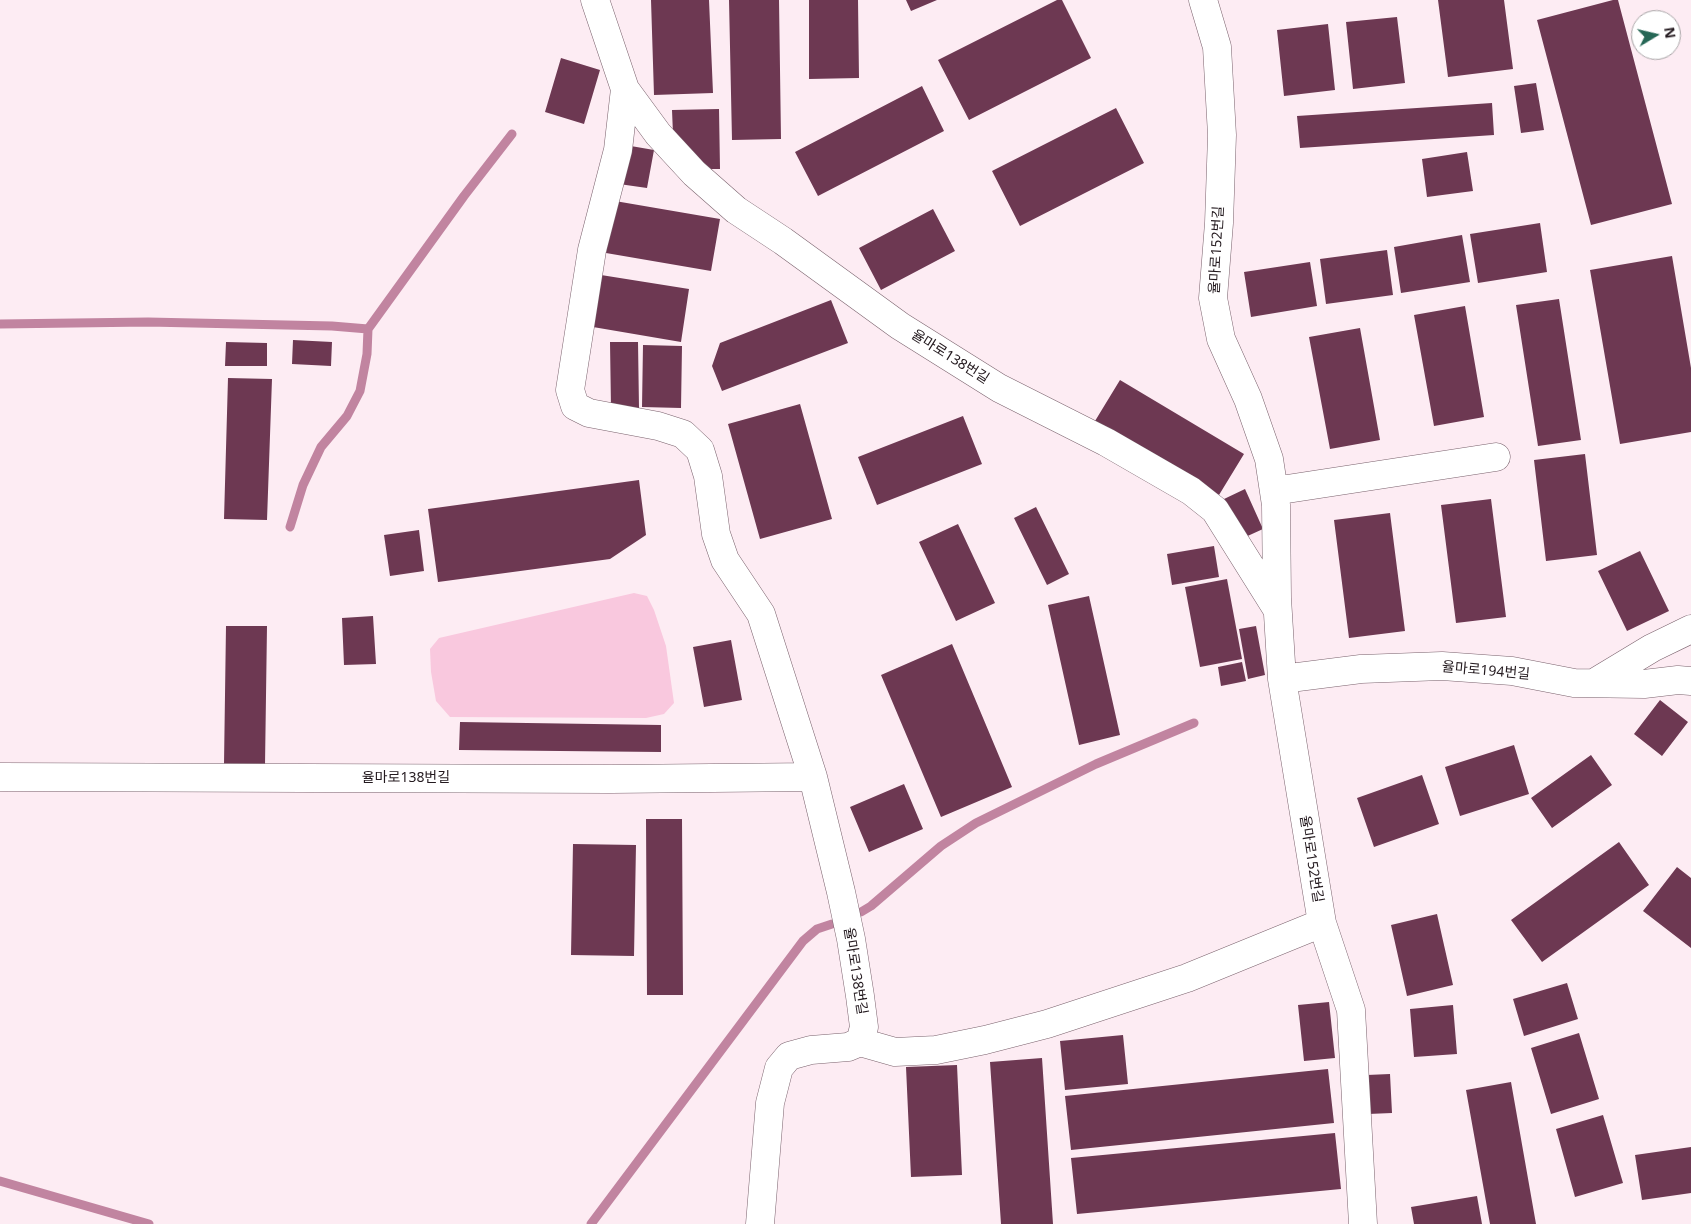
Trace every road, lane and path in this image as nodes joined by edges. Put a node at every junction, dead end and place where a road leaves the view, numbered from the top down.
1 (595, 0) edge
2 (1204, 0) edge
3 (625, 89) junction
4 (1496, 458) dead end
5 (1274, 491) junction
6 (1277, 611) junction
7 (1691, 629) edge
8 (1282, 679) junction
9 (1691, 680) edge
10 (1594, 683) junction
11 (0, 777) edge
12 (813, 777) junction
13 (1322, 923) junction
14 (860, 1042) junction
15 (760, 1224) edge
16 (1363, 1224) edge

1 - 3 lane, 율마로138번길
2 - 5 lane, 율마로152번길
3 - 6 lane, 율마로138번길
3 - 12 lane, 율마로138번길
4 - 5 lane
5 - 6 lane, 율마로152번길
6 - 8 lane, 율마로152번길
7 - 10 lane
8 - 10 lane, 율마로194번길
8 - 13 lane, 율마로152번길
9 - 10 lane, 율마로194번길
11 - 12 lane, 율마로138번길
12 - 14 lane, 율마로138번길
13 - 14 lane
13 - 16 lane, 율마로152번길
14 - 15 lane

